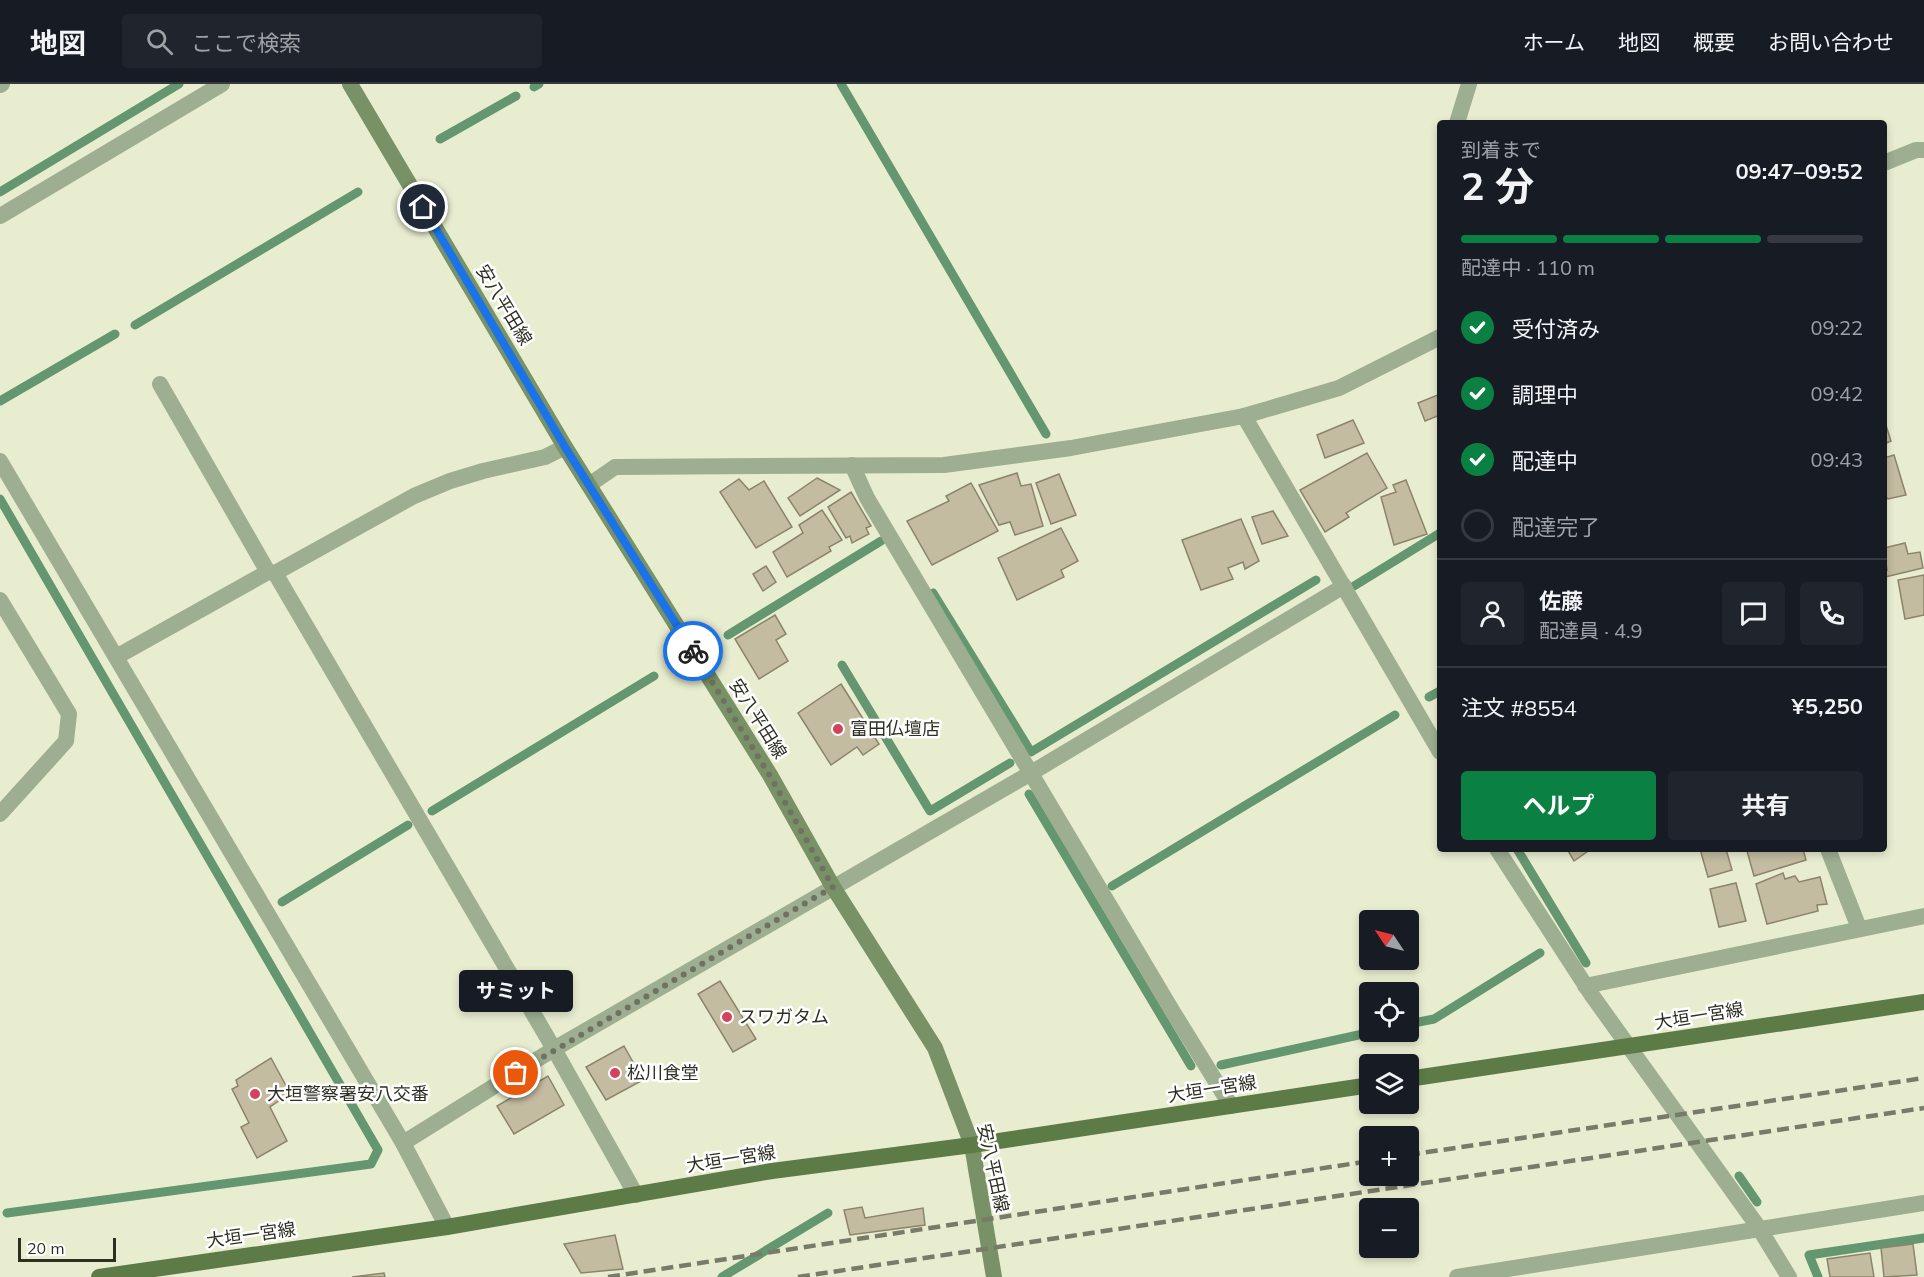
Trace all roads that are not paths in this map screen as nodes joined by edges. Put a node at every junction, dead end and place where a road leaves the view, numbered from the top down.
1 (222, 84) edge
2 (350, 84) edge
3 (1469, 84) edge
4 (1458, 120) edge
5 (1924, 150) edge
6 (1887, 162) edge
7 (0, 216) edge
8 (1437, 339) edge
9 (160, 384) dead end
10 (1244, 416) junction
11 (565, 447) junction
12 (0, 461) edge
13 (852, 465) junction
14 (590, 485) junction
15 (271, 573) junction
16 (1344, 586) junction
17 (0, 600) edge
18 (116, 657) junction
19 (1437, 747) edge
20 (1031, 773) junction
21 (0, 814) edge
22 (1499, 852) edge
23 (1829, 852) edge
24 (833, 887) junction
25 (1924, 916) edge
26 (1859, 928) junction
27 (1585, 986) junction
28 (1924, 1002) edge
29 (554, 1049) junction
30 (1419, 1077) edge
31 (1359, 1087) edge
32 (1232, 1106) junction
33 (403, 1143) junction
34 (972, 1145) junction
35 (636, 1195) junction
36 (1924, 1203) edge
37 (447, 1227) junction
38 (1760, 1228) junction
39 (99, 1277) edge
40 (994, 1277) edge
41 (1457, 1277) edge
42 (1789, 1277) edge

1 - 7 street
2 - 11 main road, 安八平田線
3 - 4 street
5 - 6 street
8 - 10 street
9 - 15 street
10 - 13 street
10 - 16 street
11 - 14 main road, 安八平田線
11 - 15 street
12 - 18 street
13 - 14 street
13 - 20 street
14 - 24 main road, 安八平田線
15 - 18 street
15 - 29 street
16 - 19 street
16 - 20 street
17 - 21 street
18 - 33 street
20 - 24 street
20 - 32 street
22 - 27 street
23 - 26 street
24 - 29 street
24 - 34 main road, 安八平田線
25 - 26 street
26 - 27 street
27 - 38 street
28 - 30 main road, 大垣一宮線
29 - 33 street
29 - 35 street
31 - 32 main road, 大垣一宮線
32 - 34 main road, 大垣一宮線
33 - 37 street
34 - 35 main road, 大垣一宮線
34 - 40 main road, 安八平田線
35 - 37 main road, 大垣一宮線
36 - 38 street
37 - 39 main road, 大垣一宮線
38 - 41 street
38 - 42 street

